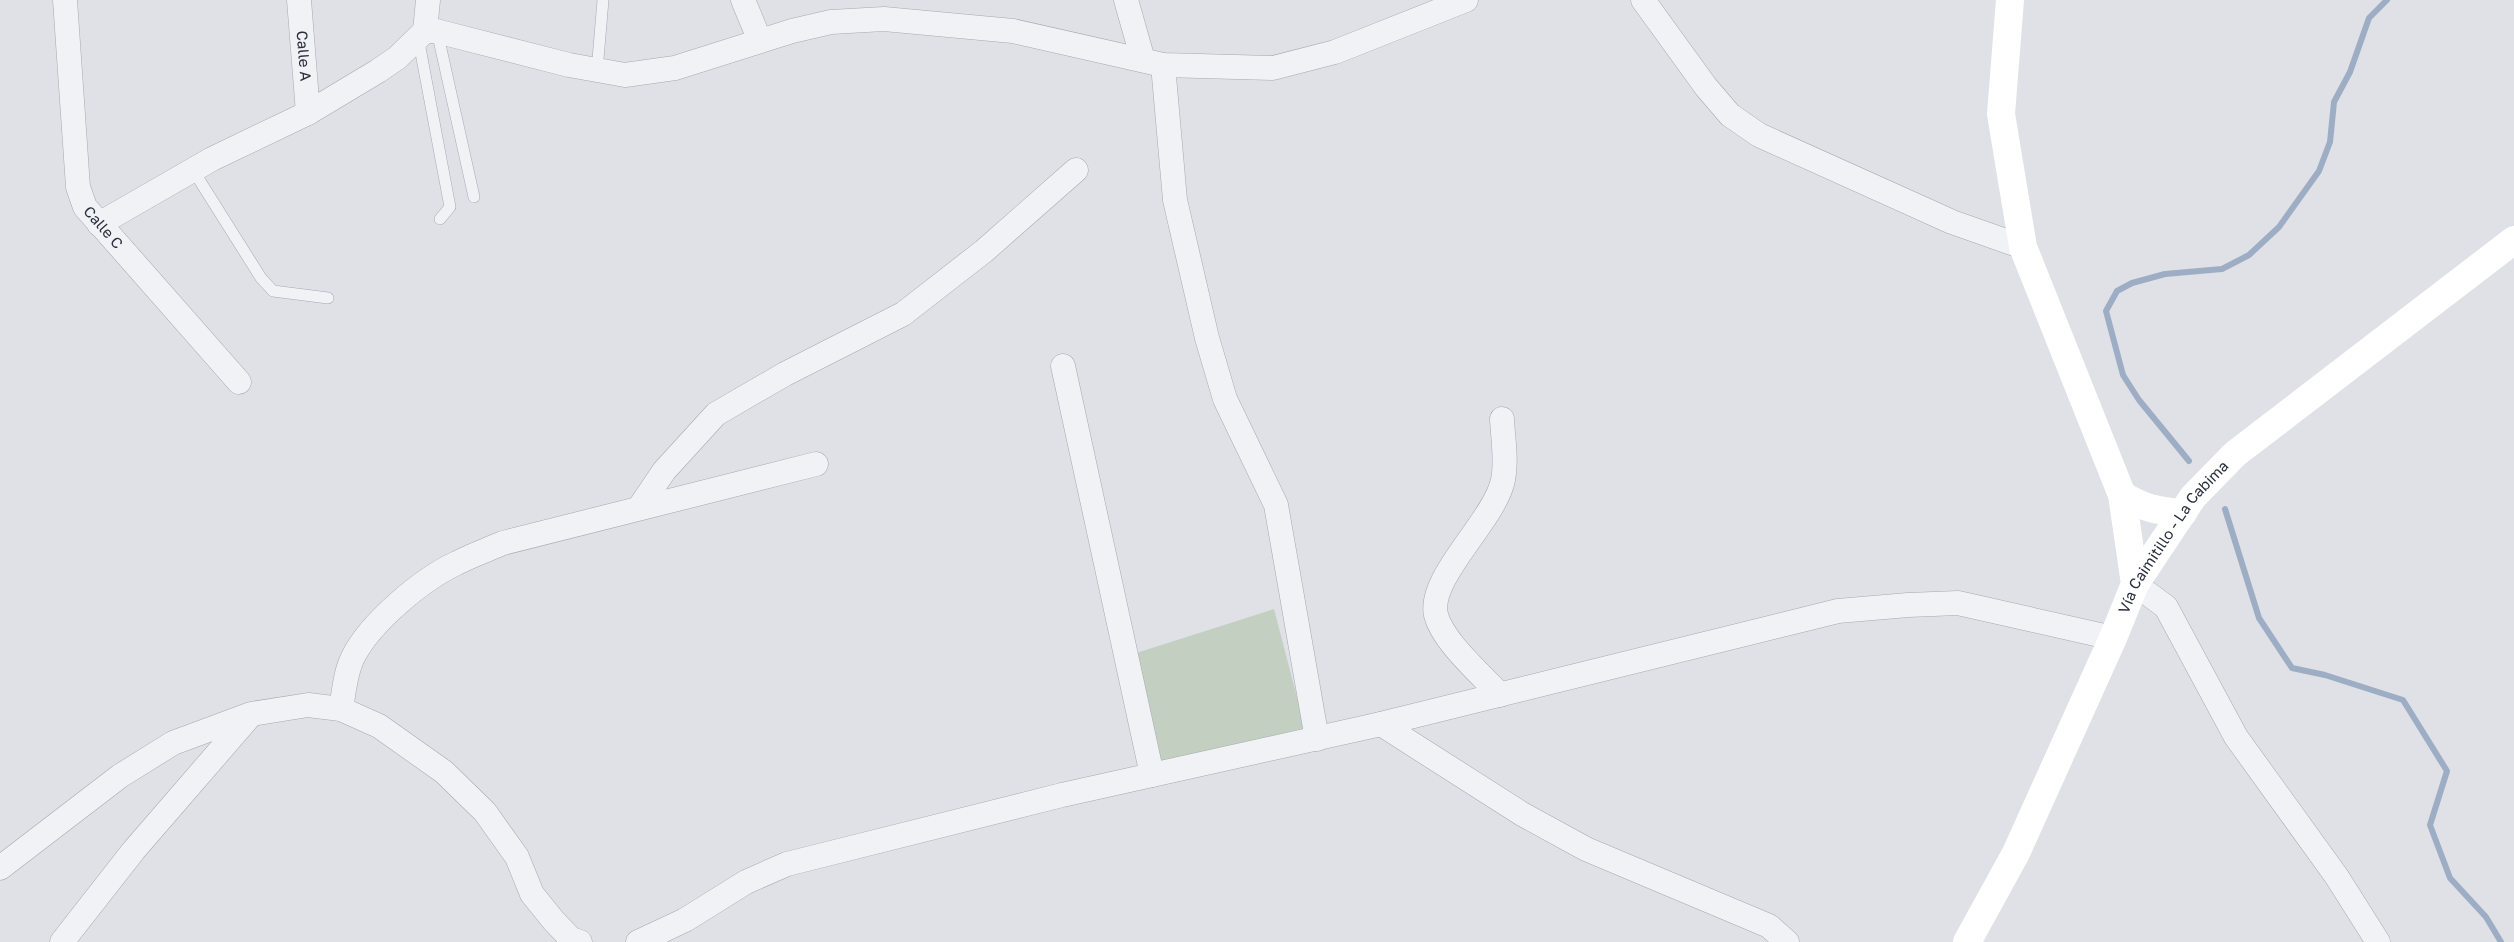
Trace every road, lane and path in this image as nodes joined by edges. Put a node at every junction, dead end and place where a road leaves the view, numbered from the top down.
1 (66, 0) edge
2 (299, 0) edge
3 (428, 0) edge
4 (603, 0) edge
5 (743, 0) edge
6 (1126, 0) edge
7 (1466, 0) edge
8 (1642, 0) edge
9 (2010, 0) edge
10 (427, 32) junction
11 (760, 41) junction
12 (1153, 62) junction
13 (597, 71) junction
14 (308, 113) junction
15 (193, 170) junction
16 (1076, 170) dead end
17 (474, 197) dead end
18 (440, 219) dead end
19 (99, 224) junction
20 (2514, 240) edge
21 (2023, 247) junction
22 (328, 298) dead end
23 (1064, 366) dead end
24 (239, 382) dead end
25 (1502, 419) dead end
26 (816, 464) dead end
27 (2122, 495) junction
28 (2188, 505) junction
29 (639, 508) junction
30 (2135, 584) junction
31 (2114, 638) junction
32 (1500, 695) junction
33 (341, 709) junction
34 (251, 714) junction
35 (1381, 724) junction
36 (1317, 739) junction
37 (1152, 775) junction
38 (0, 868) edge
39 (571, 941) edge
40 (62, 942) edge
41 (638, 942) edge
42 (1787, 942) edge
43 (1967, 942) edge
44 (2378, 942) edge

1 - 19 street, Calle C
2 - 14 street, Calle A
3 - 10 street
4 - 13 lane
5 - 11 street
6 - 12 street
7 - 12 street
8 - 21 street
9 - 21 street
10 - 13 street
10 - 14 street
10 - 17 lane
10 - 18 lane
11 - 12 street
11 - 13 street
12 - 36 street
14 - 15 street
15 - 19 street
15 - 22 lane
16 - 29 street
19 - 24 street, Calle C
20 - 28 street, Vía Caimitillo - La Cabima
21 - 27 street
23 - 37 street
25 - 32 street
26 - 29 street
27 - 28 street
27 - 30 street
28 - 30 street, Vía Caimitillo - La Cabima
29 - 33 street
30 - 31 street, Vía Caimitillo - La Cabima
30 - 44 street
31 - 32 street
31 - 43 street, Vía Caimitillo - La Cabima
32 - 35 street
33 - 34 street
33 - 39 street
34 - 38 street
34 - 40 street
35 - 36 street
35 - 42 street
36 - 37 street
37 - 41 street

